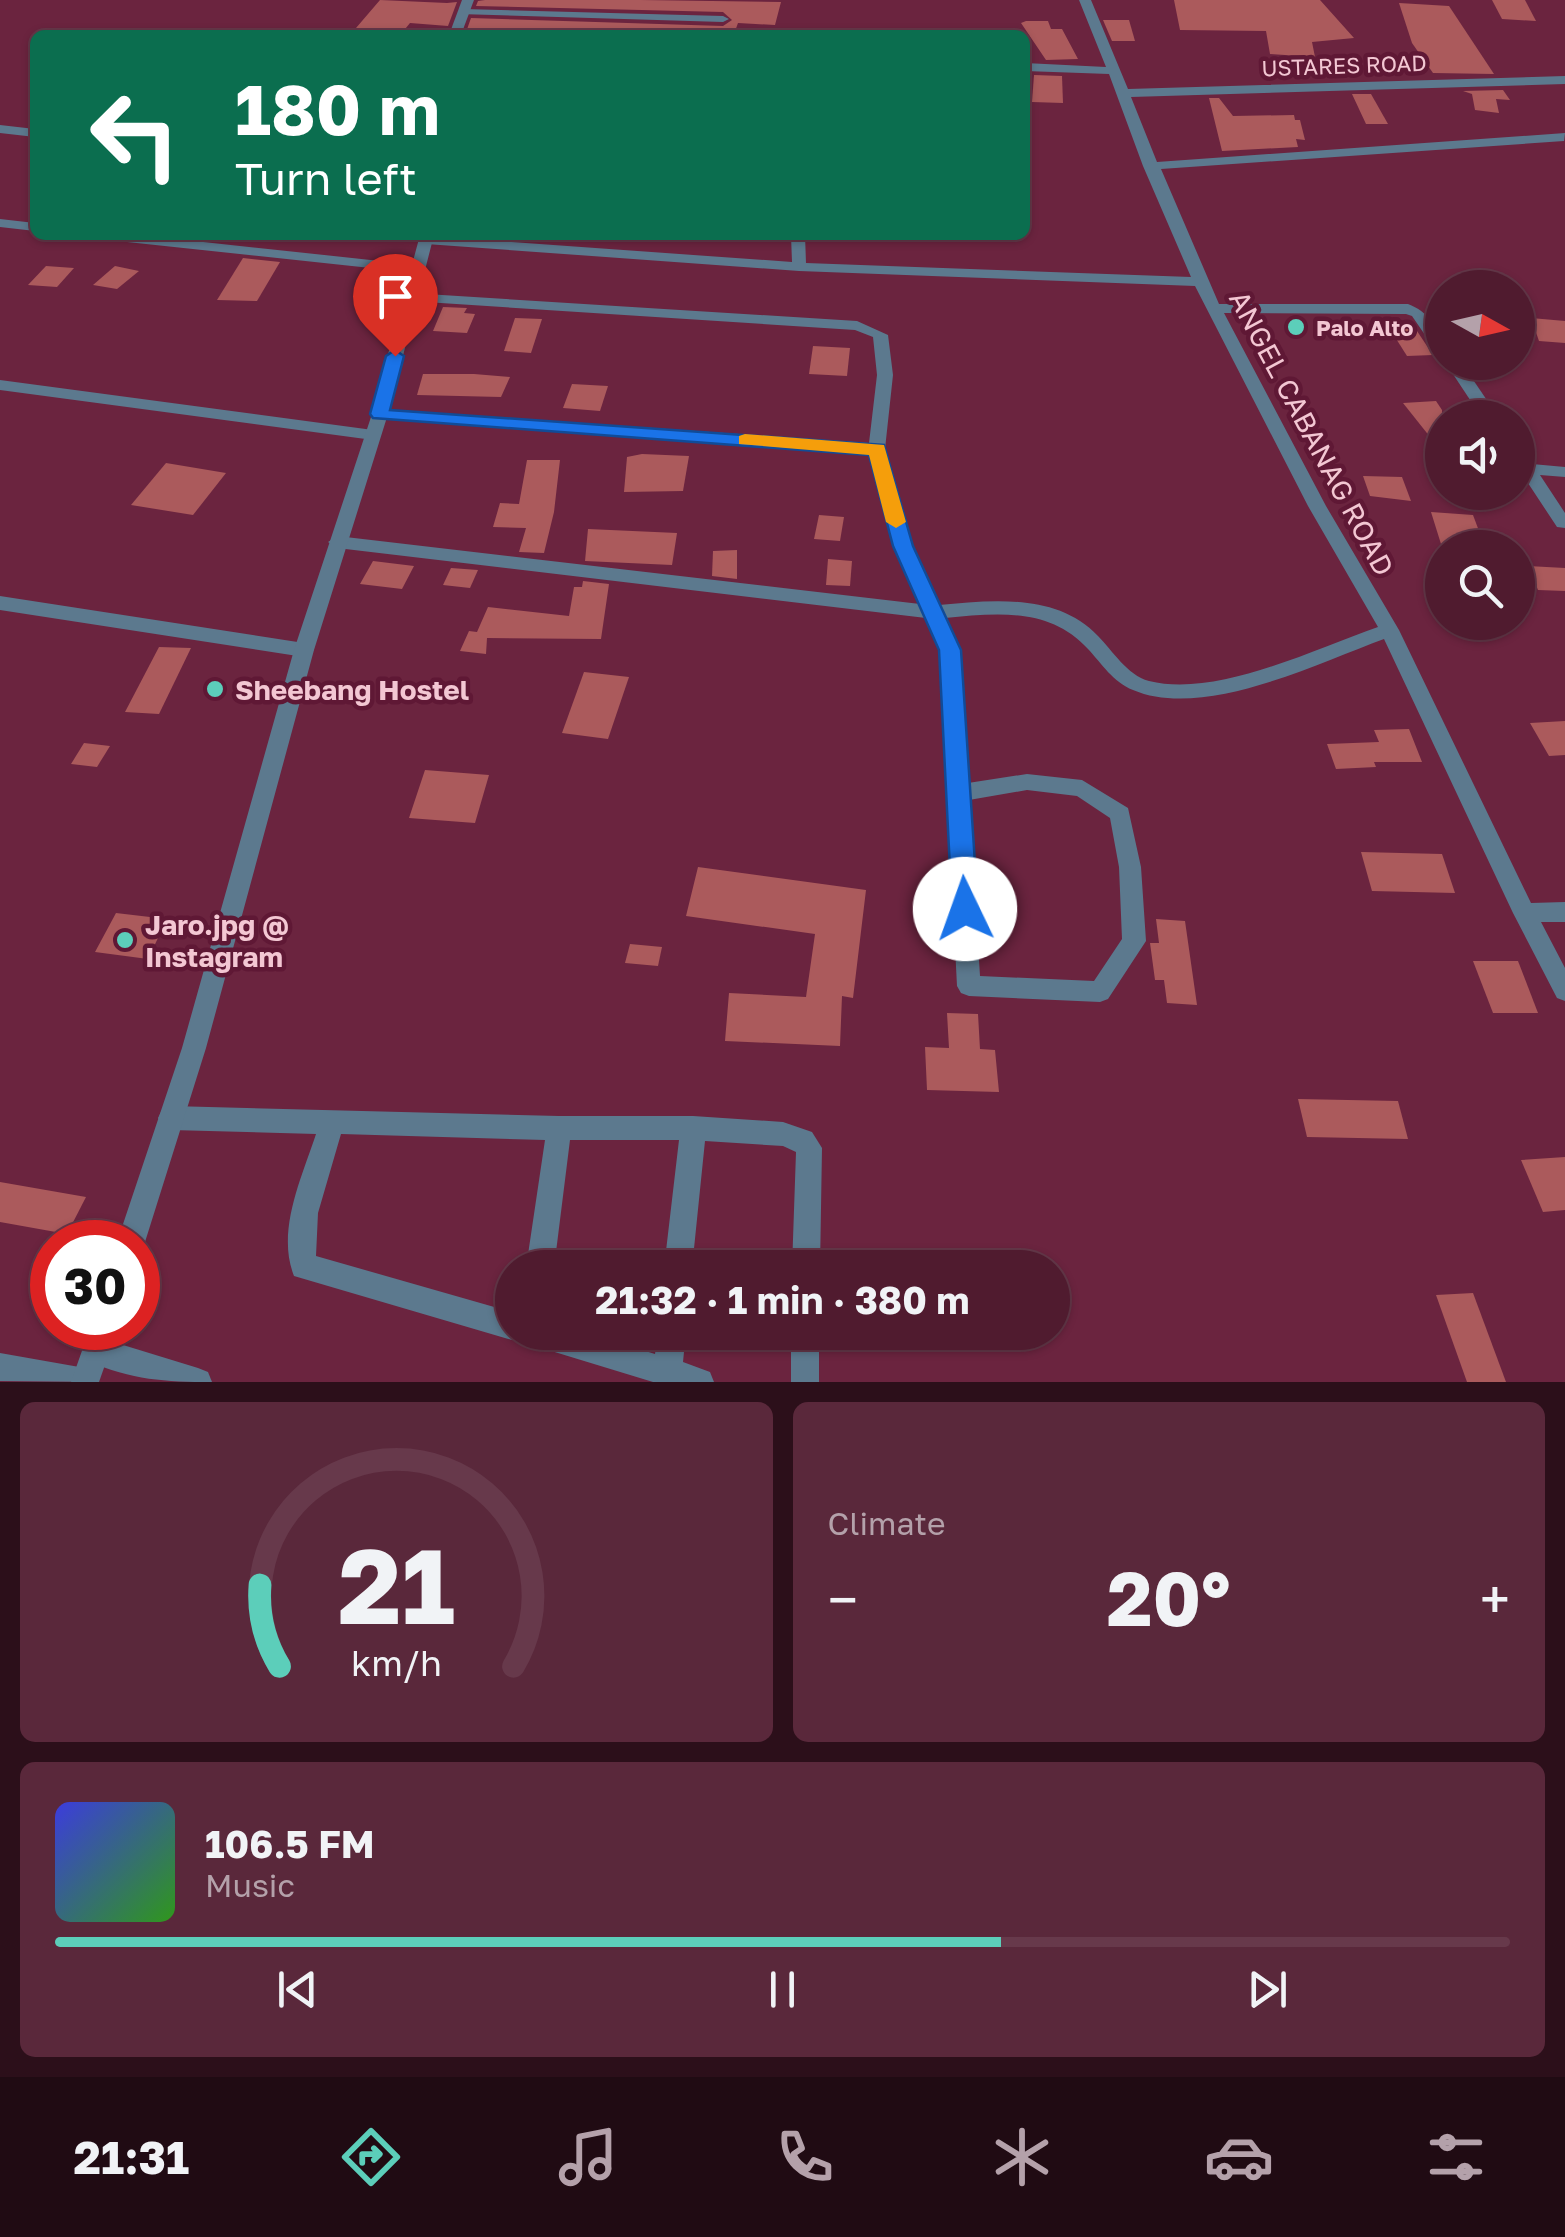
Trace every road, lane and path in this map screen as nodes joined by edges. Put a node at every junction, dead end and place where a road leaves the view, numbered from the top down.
1 (1085, 0) edge
2 (465, 6) edge
3 (723, 20) dead end
4 (457, 30) edge
5 (1030, 67) edge
6 (1115, 70) junction
7 (1565, 80) edge
8 (1125, 92) junction
9 (0, 129) edge
10 (30, 132) edge
11 (1564, 137) edge
12 (1150, 166) junction
13 (0, 223) edge
14 (30, 227) edge
15 (145, 240) edge
16 (426, 240) edge
17 (464, 240) edge
18 (798, 240) edge
19 (798, 267) junction
20 (418, 269) junction
21 (1200, 282) junction
22 (410, 297) junction
23 (1213, 308) junction
24 (1425, 324) edge
25 (0, 384) edge
26 (376, 425) junction
27 (877, 450) junction
28 (1535, 465) edge
29 (1565, 472) edge
30 (1535, 481) edge
31 (1563, 523) edge
32 (338, 542) junction
33 (0, 603) edge
34 (933, 612) junction
35 (1389, 630) junction
36 (304, 650) junction
37 (958, 793) junction
38 (1565, 912) edge
39 (1524, 913) junction
40 (1565, 991) edge
41 (171, 1118) junction
42 (333, 1120) junction
43 (559, 1128) junction
44 (693, 1128) junction
45 (138, 1220) edge
46 (542, 1250) edge
47 (680, 1250) edge
48 (806, 1250) edge
49 (495, 1321) edge
50 (97, 1350) edge
51 (124, 1350) edge
52 (596, 1350) edge
53 (670, 1350) edge
54 (805, 1350) edge
55 (0, 1367) edge
56 (668, 1371) junction
57 (85, 1382) edge
58 (198, 1382) edge
59 (700, 1382) edge
60 (805, 1382) edge

1 - 6 street, ANGEL CABANAG ROAD
2 - 3 street
2 - 4 street
5 - 6 street
6 - 8 street, ANGEL CABANAG ROAD
7 - 8 street, USTARES ROAD
8 - 12 street, ANGEL CABANAG ROAD
9 - 10 street
11 - 12 street
12 - 21 street, ANGEL CABANAG ROAD
13 - 14 street
15 - 20 street
16 - 20 street
17 - 19 street
18 - 19 street
19 - 21 street
20 - 22 street
21 - 23 street, ANGEL CABANAG ROAD
22 - 26 street
22 - 27 street
23 - 24 street
23 - 35 street, ANGEL CABANAG ROAD
25 - 26 street
26 - 27 street
26 - 32 street
27 - 34 street
28 - 29 street
30 - 31 street
32 - 34 street
32 - 36 street
33 - 36 street
34 - 35 street
34 - 37 street
35 - 39 street, ANGEL CABANAG ROAD
36 - 41 street
37 - 37 street
38 - 39 street
39 - 40 street, ANGEL CABANAG ROAD
41 - 42 street
41 - 45 street
42 - 43 street
42 - 49 street
43 - 44 street
43 - 46 street
44 - 47 street
44 - 48 street
50 - 57 street
51 - 58 street
52 - 56 street
53 - 56 street
54 - 60 street
55 - 57 street
56 - 59 street

